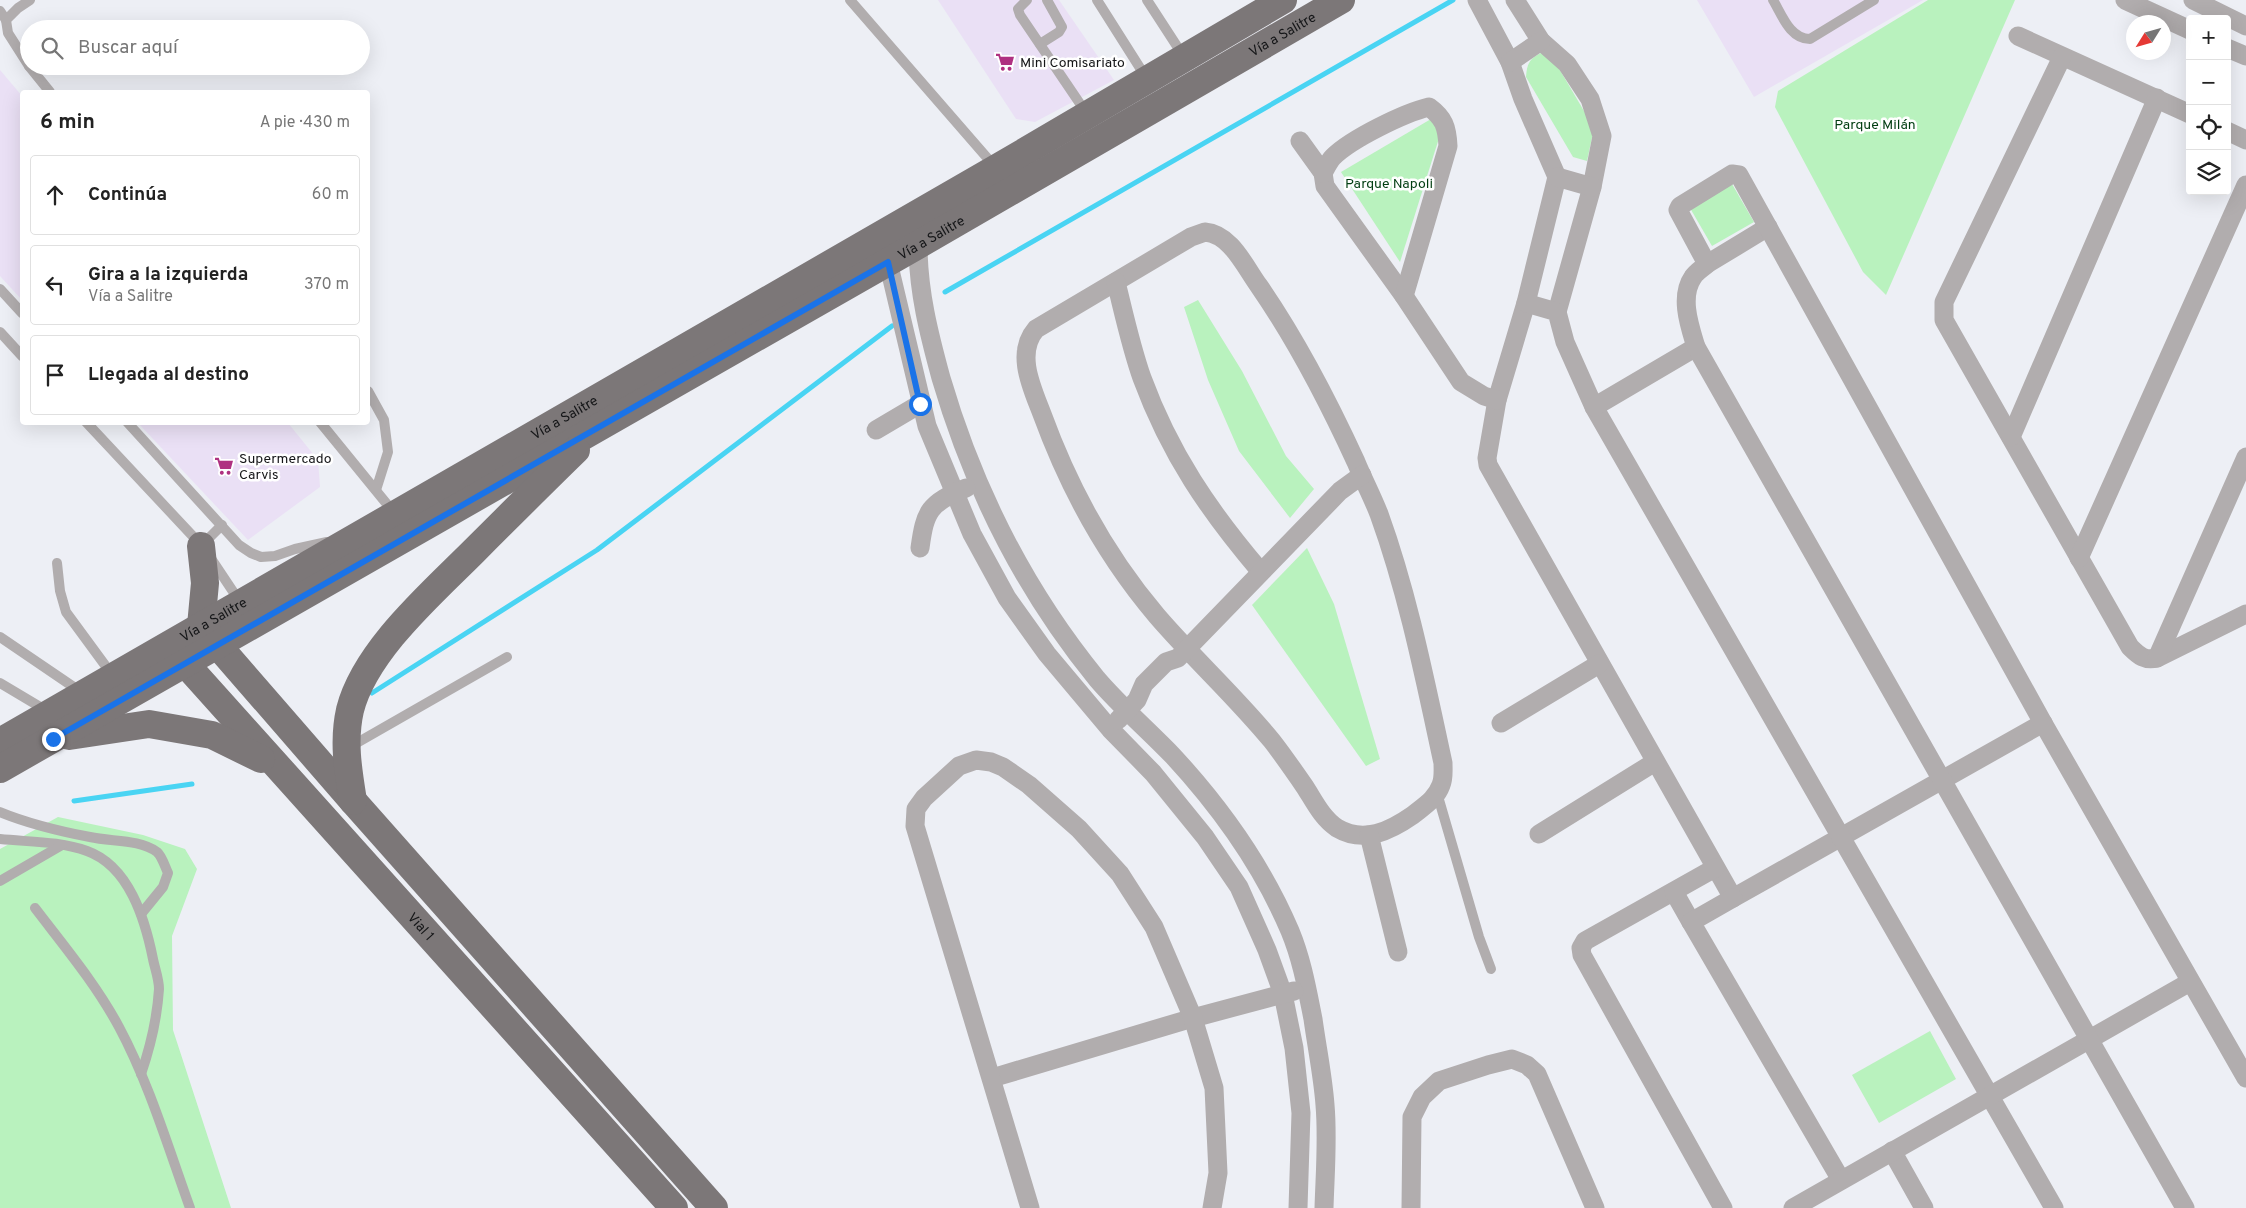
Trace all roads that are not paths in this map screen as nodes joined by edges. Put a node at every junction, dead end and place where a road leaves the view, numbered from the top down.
1 (30, 0) edge
2 (850, 0) edge
3 (1027, 0) edge
4 (1047, 0) edge
5 (1097, 0) edge
6 (1146, 0) edge
7 (1283, 0) edge
8 (1341, 0) edge
9 (1511, 0) edge
10 (1515, 0) edge
11 (1773, 0) edge
12 (1874, 0) edge
13 (2124, 0) edge
14 (2193, 0) edge
15 (1482, 7) edge
16 (0, 11) edge
17 (6, 20) junction
18 (2246, 26) edge
19 (2186, 28) edge
20 (2018, 36) dead end
21 (1541, 41) junction
22 (1040, 44) junction
23 (2231, 50) edge
24 (20, 52) edge
25 (2246, 56) edge
26 (2062, 57) junction
27 (1184, 58) junction
28 (1510, 62) junction
29 (36, 75) edge
30 (1147, 79) junction
31 (48, 90) edge
32 (2157, 98) junction
33 (2186, 112) edge
34 (1087, 115) junction
35 (2231, 133) edge
36 (2246, 140) edge
37 (1300, 141) dead end
38 (997, 168) junction
39 (1323, 173) junction
40 (1557, 177) junction
41 (2246, 185) edge
42 (1592, 187) junction
43 (1768, 228) junction
44 (918, 245) junction
45 (888, 262) junction
46 (1707, 264) junction
47 (1116, 282) junction
48 (0, 289) edge
49 (1404, 296) junction
50 (1526, 303) junction
51 (20, 310) edge
52 (1557, 312) junction
53 (0, 332) edge
54 (1696, 347) junction
55 (20, 354) edge
56 (370, 395) edge
57 (1498, 400) junction
58 (920, 404) junction
59 (1594, 407) junction
60 (953, 419) junction
61 (603, 423) junction
62 (89, 425) edge
63 (130, 425) edge
64 (322, 425) edge
65 (927, 426) junction
66 (876, 430) dead end
67 (2011, 437) junction
68 (2246, 457) edge
69 (1362, 475) junction
70 (978, 483) junction
71 (376, 490) junction
72 (954, 493) junction
73 (396, 514) junction
74 (222, 525) junction
75 (358, 536) junction
76 (202, 546) junction
77 (920, 548) dead end
78 (2079, 558) junction
79 (57, 563) dead end
80 (1261, 572) junction
81 (247, 614) junction
82 (2246, 614) edge
83 (209, 635) junction
84 (0, 637) edge
85 (177, 654) junction
86 (1182, 654) junction
87 (507, 657) dead end
88 (2157, 658) junction
89 (1599, 664) junction
90 (114, 677) junction
91 (0, 683) edge
92 (84, 694) junction
93 (1132, 706) junction
94 (1500, 723) dead end
95 (2042, 723) junction
96 (52, 726) junction
97 (1110, 729) junction
98 (5, 734) edge
99 (345, 750) junction
100 (1655, 762) junction
101 (278, 768) junction
102 (0, 769) edge
103 (1942, 780) junction
104 (1437, 793) junction
105 (353, 801) junction
106 (0, 812) edge
107 (1539, 834) dead end
108 (1369, 836) junction
109 (1842, 837) junction
110 (0, 839) edge
111 (62, 846) junction
112 (1715, 868) junction
113 (0, 881) edge
114 (1674, 892) junction
115 (1732, 898) junction
116 (35, 908) dead end
117 (141, 914) junction
118 (1690, 922) junction
119 (1398, 952) dead end
120 (1491, 969) dead end
121 (2190, 982) junction
122 (1307, 987) junction
123 (1283, 994) junction
124 (1193, 1018) junction
125 (2089, 1039) junction
126 (142, 1074) junction
127 (992, 1078) junction
128 (2246, 1078) edge
129 (1989, 1095) junction
130 (1892, 1151) junction
131 (1841, 1180) junction
132 (190, 1208) edge
133 (674, 1208) edge
134 (714, 1208) edge
135 (1030, 1208) edge
136 (1212, 1208) edge
137 (1298, 1208) edge
138 (1324, 1208) edge
139 (1411, 1208) edge
140 (1595, 1208) edge
141 (1723, 1208) edge
142 (1793, 1208) edge
143 (1924, 1208) edge
144 (2054, 1208) edge
145 (2185, 1208) edge

1 - 17 lane
2 - 38 lane
3 - 22 lane
4 - 22 lane
5 - 30 lane
6 - 27 lane
7 - 27 main road, Vía a Salitre
8 - 44 main road, Vía a Salitre
9 - 15 street
10 - 21 street
11 - 12 lane
13 - 19 street
14 - 18 street
15 - 28 street
16 - 17 lane
17 - 24 lane
20 - 26 street
21 - 28 street
21 - 42 street
22 - 34 lane
23 - 25 street
26 - 32 street
26 - 67 street
27 - 30 main road, Vía a Salitre
28 - 40 street
29 - 31 lane
30 - 34 main road, Vía a Salitre
32 - 33 street
32 - 67 street
34 - 38 main road, Vía a Salitre
35 - 36 street
37 - 39 street
38 - 73 main road, Vía a Salitre
39 - 49 street
39 - 49 street
40 - 42 street
40 - 50 street
41 - 78 street
42 - 52 street
43 - 46 street
43 - 46 street
43 - 95 street
44 - 45 main road, Vía a Salitre
44 - 60 street
45 - 58 street
45 - 61 main road, Vía a Salitre
46 - 54 street
47 - 69 street
47 - 80 street
47 - 86 street
48 - 51 lane
49 - 57 street
50 - 52 street
50 - 57 street
52 - 59 street
53 - 55 lane
54 - 59 street
54 - 103 street
56 - 71 lane
57 - 89 street
58 - 65 street
58 - 66 street
59 - 109 street
60 - 65 street
60 - 70 street
61 - 81 main road, Vía a Salitre
61 - 99 main road
62 - 76 lane
63 - 74 lane
64 - 71 lane
65 - 72 street
67 - 78 street
68 - 88 street
69 - 80 street
69 - 104 street
70 - 72 street
70 - 93 street
71 - 73 lane
72 - 77 street
72 - 97 street
73 - 75 main road, Vía a Salitre
74 - 75 lane
74 - 76 lane
75 - 81 main road, Vía a Salitre
76 - 81 lane
76 - 83 main road
78 - 88 street
79 - 90 lane
80 - 86 street
81 - 83 main road, Vía a Salitre
82 - 88 street
83 - 85 main road, Vía a Salitre
83 - 105 main road
84 - 92 lane
85 - 90 main road, Vía a Salitre
85 - 96 main road, Vía a Salitre
85 - 101 main road, Vial 1
86 - 93 street
86 - 108 street
87 - 99 lane
89 - 94 street
89 - 100 street
90 - 92 main road, Vía a Salitre
91 - 96 lane
92 - 96 main road, Vía a Salitre
93 - 97 street
93 - 122 street
95 - 103 street
95 - 121 street
96 - 98 main road, Vía a Salitre
96 - 101 main road
96 - 102 main road, Vía a Salitre
97 - 123 street
99 - 105 main road
100 - 107 street
100 - 112 street
101 - 133 main road, Vial 1
103 - 109 street
103 - 125 street
104 - 108 street
104 - 120 lane
105 - 134 main road
106 - 117 lane
108 - 119 street
109 - 115 street
109 - 129 street
110 - 111 lane
111 - 113 lane
111 - 117 lane
112 - 114 street
112 - 115 street
114 - 118 street
114 - 141 street
115 - 118 street
116 - 126 lane
117 - 126 lane
118 - 131 street
121 - 125 street
121 - 128 street
122 - 123 street
122 - 138 street
123 - 124 street
123 - 137 street
124 - 127 street
124 - 127 street
124 - 136 street
125 - 129 street
125 - 145 street
126 - 132 lane
127 - 135 street
129 - 130 street
129 - 144 street
130 - 131 street
130 - 143 street
131 - 142 street
139 - 140 street

